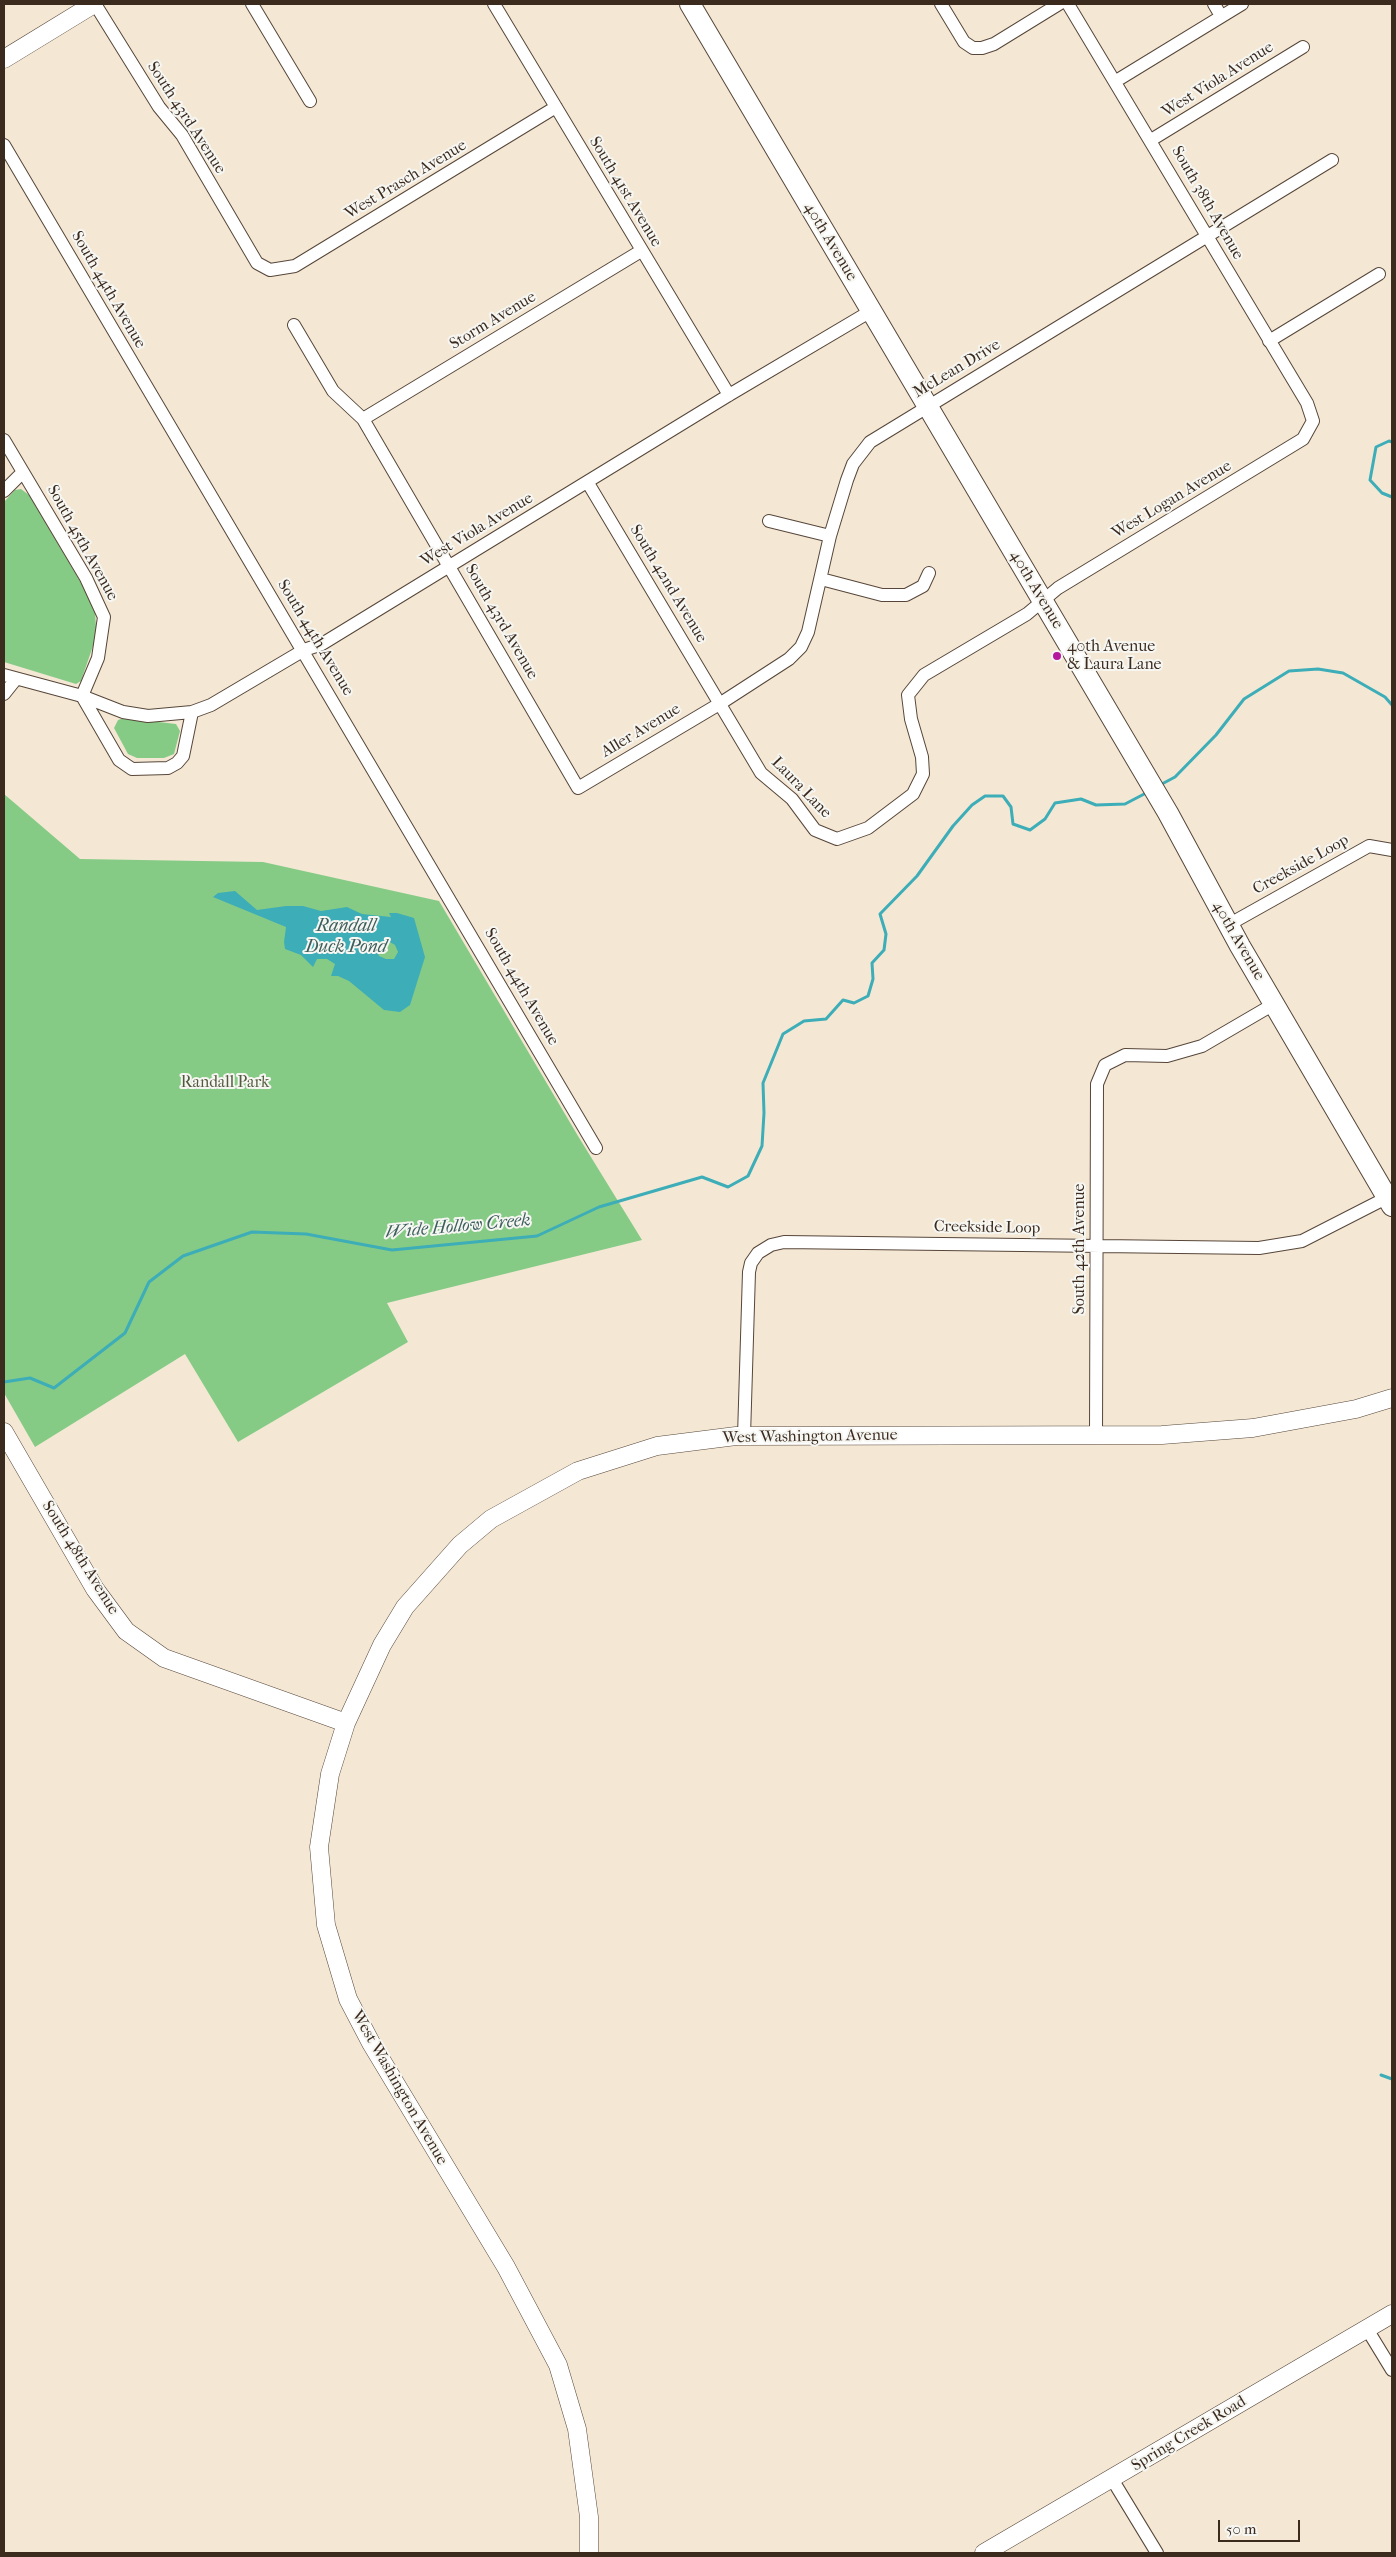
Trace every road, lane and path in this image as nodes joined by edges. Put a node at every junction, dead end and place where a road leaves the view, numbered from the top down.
1 (94, 4) edge
2 (252, 4) edge
3 (494, 4) edge
4 (690, 4) edge
5 (941, 4) edge
6 (1059, 4) edge
7 (1068, 4) edge
8 (1214, 4) edge
9 (1242, 4) edge
10 (1221, 16) junction
11 (1303, 47) dead end
12 (4, 59) edge
13 (1116, 81) junction
14 (310, 101) dead end
15 (556, 107) junction
16 (1151, 140) junction
17 (4, 145) edge
18 (1332, 160) dead end
19 (1207, 236) junction
20 (641, 251) junction
21 (270, 270) joint
22 (1379, 274) dead end
23 (871, 311) junction
24 (294, 325) dead end
25 (1269, 341) junction
26 (729, 395) junction
27 (927, 406) junction
28 (363, 419) junction
29 (1313, 421) joint
30 (4, 440) edge
31 (23, 472) junction
32 (588, 483) junction
33 (4, 491) edge
34 (769, 521) dead end
35 (830, 536) junction
36 (449, 565) junction
37 (929, 573) dead end
38 (821, 579) junction
39 (1042, 600) junction
40 (304, 650) junction
41 (10, 677) edge
42 (4, 694) edge
43 (82, 696) junction
44 (720, 702) junction
45 (192, 712) junction
46 (578, 788) joint
47 (1392, 850) edge
48 (1228, 925) junction
49 (1274, 1004) junction
50 (596, 1148) dead end
51 (1391, 1200) edge
52 (1096, 1246) junction
53 (1392, 1398) edge
54 (4, 1432) edge
55 (1096, 1435) junction
56 (744, 1436) junction
57 (346, 1723) junction
58 (1392, 2314) edge
59 (1367, 2329) junction
60 (1392, 2370) edge
61 (1112, 2479) junction
62 (589, 2553) edge
63 (984, 2553) edge
64 (1157, 2553) edge

1 - 12 main road
1 - 21 street, South 43rd Avenue
2 - 14 street
3 - 15 street, South 41st Avenue
4 - 23 main road, 40th Avenue
5 - 6 street
7 - 13 street, South 38th Avenue
8 - 10 street
9 - 10 street
10 - 13 street
11 - 16 street, West Viola Avenue
13 - 16 street, South 38th Avenue
15 - 20 street, South 41st Avenue
15 - 21 street, West Prasch Avenue
16 - 19 street, South 38th Avenue
17 - 40 street, South 44th Avenue
18 - 19 street, McLean Drive
19 - 25 street, South 38th Avenue
19 - 27 street, McLean Drive
20 - 26 street, South 41st Avenue
20 - 28 street, Storm Avenue
22 - 25 street
23 - 26 street, West Viola Avenue
23 - 27 main road, 40th Avenue
24 - 28 street, South 43rd Avenue
25 - 29 street, South 38th Avenue
26 - 32 street, West Viola Avenue
27 - 35 street, McLean Drive
27 - 39 main road, 40th Avenue
28 - 36 street, South 43rd Avenue
29 - 39 street, West Logan Avenue
30 - 31 street, South 45th Avenue
31 - 33 street
31 - 43 street, South 45th Avenue
32 - 36 street, West Viola Avenue
32 - 44 street, South 42nd Avenue
34 - 35 street
35 - 38 street, McLean Drive
36 - 40 street, West Viola Avenue
36 - 46 street, South 43rd Avenue
37 - 38 street
38 - 44 street, McLean Drive
39 - 44 street, Laura Lane
39 - 48 main road, 40th Avenue
40 - 45 street, West Viola Avenue
40 - 50 street, South 44th Avenue
41 - 42 street
41 - 43 street, West Viola Avenue
43 - 45 street, West Viola Avenue
43 - 45 street
44 - 46 street, Aller Avenue
47 - 48 street, Creekside Loop
48 - 49 main road, 40th Avenue
49 - 51 main road, 40th Avenue
49 - 52 street, South 42th Avenue
51 - 52 street, Creekside Loop
52 - 55 street, South 42th Avenue
52 - 56 street, Creekside Loop
53 - 55 main road, West Washington Avenue
54 - 57 main road, South 48th Avenue
55 - 56 main road, West Washington Avenue
56 - 57 main road, West Washington Avenue
57 - 62 main road, West Washington Avenue
58 - 59 main road, Spring Creek Road
59 - 60 street
59 - 61 main road, Spring Creek Road
61 - 63 main road, Spring Creek Road
61 - 64 street

